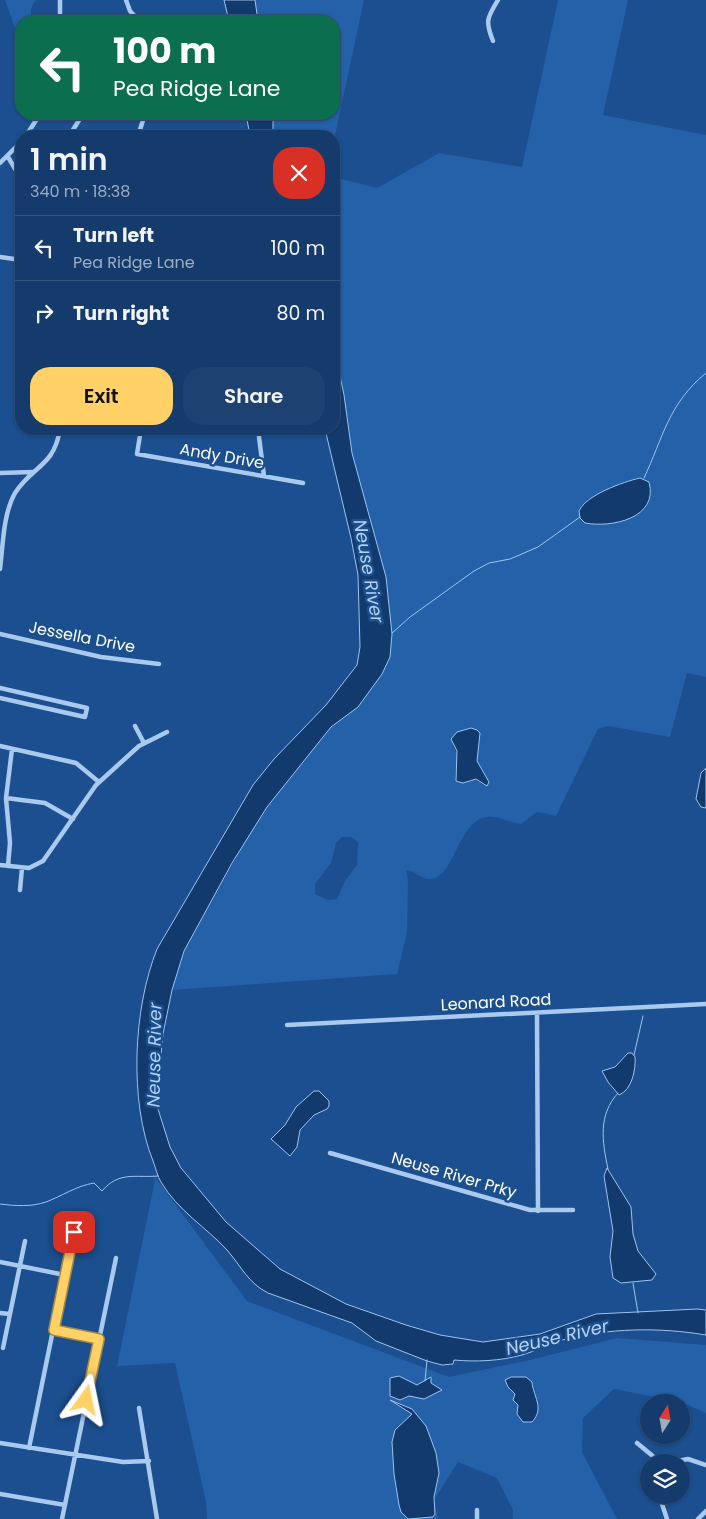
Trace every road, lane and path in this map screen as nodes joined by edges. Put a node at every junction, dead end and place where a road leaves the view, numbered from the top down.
1 (60, 0) edge
2 (126, 0) edge
3 (498, 0) edge
4 (60, 15) edge
5 (134, 15) edge
6 (493, 42) dead end
7 (15, 149) edge
8 (8, 157) junction
9 (0, 163) edge
10 (15, 169) edge
11 (0, 257) edge
12 (15, 259) edge
13 (58, 435) edge
14 (140, 435) edge
15 (259, 435) edge
16 (33, 472) junction
17 (0, 473) edge
18 (264, 476) junction
19 (303, 483) dead end
20 (0, 569) edge
21 (0, 634) edge
22 (159, 664) dead end
23 (0, 688) edge
24 (0, 698) edge
25 (135, 726) dead end
26 (167, 732) dead end
27 (144, 743) junction
28 (0, 746) edge
29 (12, 748) junction
30 (99, 782) junction
31 (6, 798) junction
32 (73, 819) junction
33 (0, 865) edge
34 (8, 866) junction
35 (22, 868) junction
36 (20, 890) dead end
37 (706, 1004) edge
38 (537, 1013) junction
39 (287, 1025) dead end
40 (330, 1153) dead end
41 (573, 1210) dead end
42 (538, 1212) junction
43 (74, 1232) dead end
44 (24, 1241) dead end
45 (116, 1258) dead end
46 (0, 1262) edge
47 (20, 1266) junction
48 (65, 1275) junction
49 (0, 1312) edge
50 (10, 1314) junction
51 (54, 1330) junction
52 (99, 1339) junction
53 (3, 1348) dead end
54 (139, 1408) dead end
55 (0, 1443) edge
56 (637, 1443) dead end
57 (29, 1448) junction
58 (650, 1454) edge
59 (75, 1455) junction
60 (149, 1461) junction
61 (690, 1461) edge
62 (706, 1465) edge
63 (0, 1494) edge
64 (662, 1504) edge
65 (65, 1505) junction
66 (477, 1510) dead end
67 (706, 1511) edge
68 (62, 1519) edge
69 (158, 1519) edge
70 (477, 1519) edge
71 (667, 1519) edge
72 (698, 1519) edge

1 - 4 street
2 - 5 street
3 - 6 street
7 - 8 street
8 - 9 street
8 - 10 street
11 - 12 street
13 - 16 street
14 - 18 street, Andy Drive
15 - 18 street
16 - 17 street
16 - 20 street
18 - 19 street, Andy Drive
21 - 22 street, Jessella Drive
23 - 24 street
25 - 27 street
26 - 27 street
27 - 30 street
28 - 29 street
29 - 30 street
29 - 31 street
30 - 32 street
31 - 32 street
31 - 34 street
32 - 35 street
33 - 34 street
34 - 35 street
35 - 36 street
37 - 38 street, Leonard Road
38 - 39 street, Leonard Road
38 - 42 street
40 - 42 street, Neuse River Prky
41 - 42 street, Neuse River Prky
43 - 48 street
44 - 47 street
45 - 52 street
46 - 47 street
47 - 48 street
47 - 50 street
48 - 51 street
49 - 50 street
50 - 53 street
51 - 52 street
51 - 57 street
52 - 59 street
54 - 60 street
55 - 57 street
56 - 58 street
57 - 59 street
59 - 60 street
59 - 65 street
60 - 69 street
61 - 62 street
63 - 65 street
64 - 71 street
65 - 68 street
66 - 70 street
67 - 72 street

